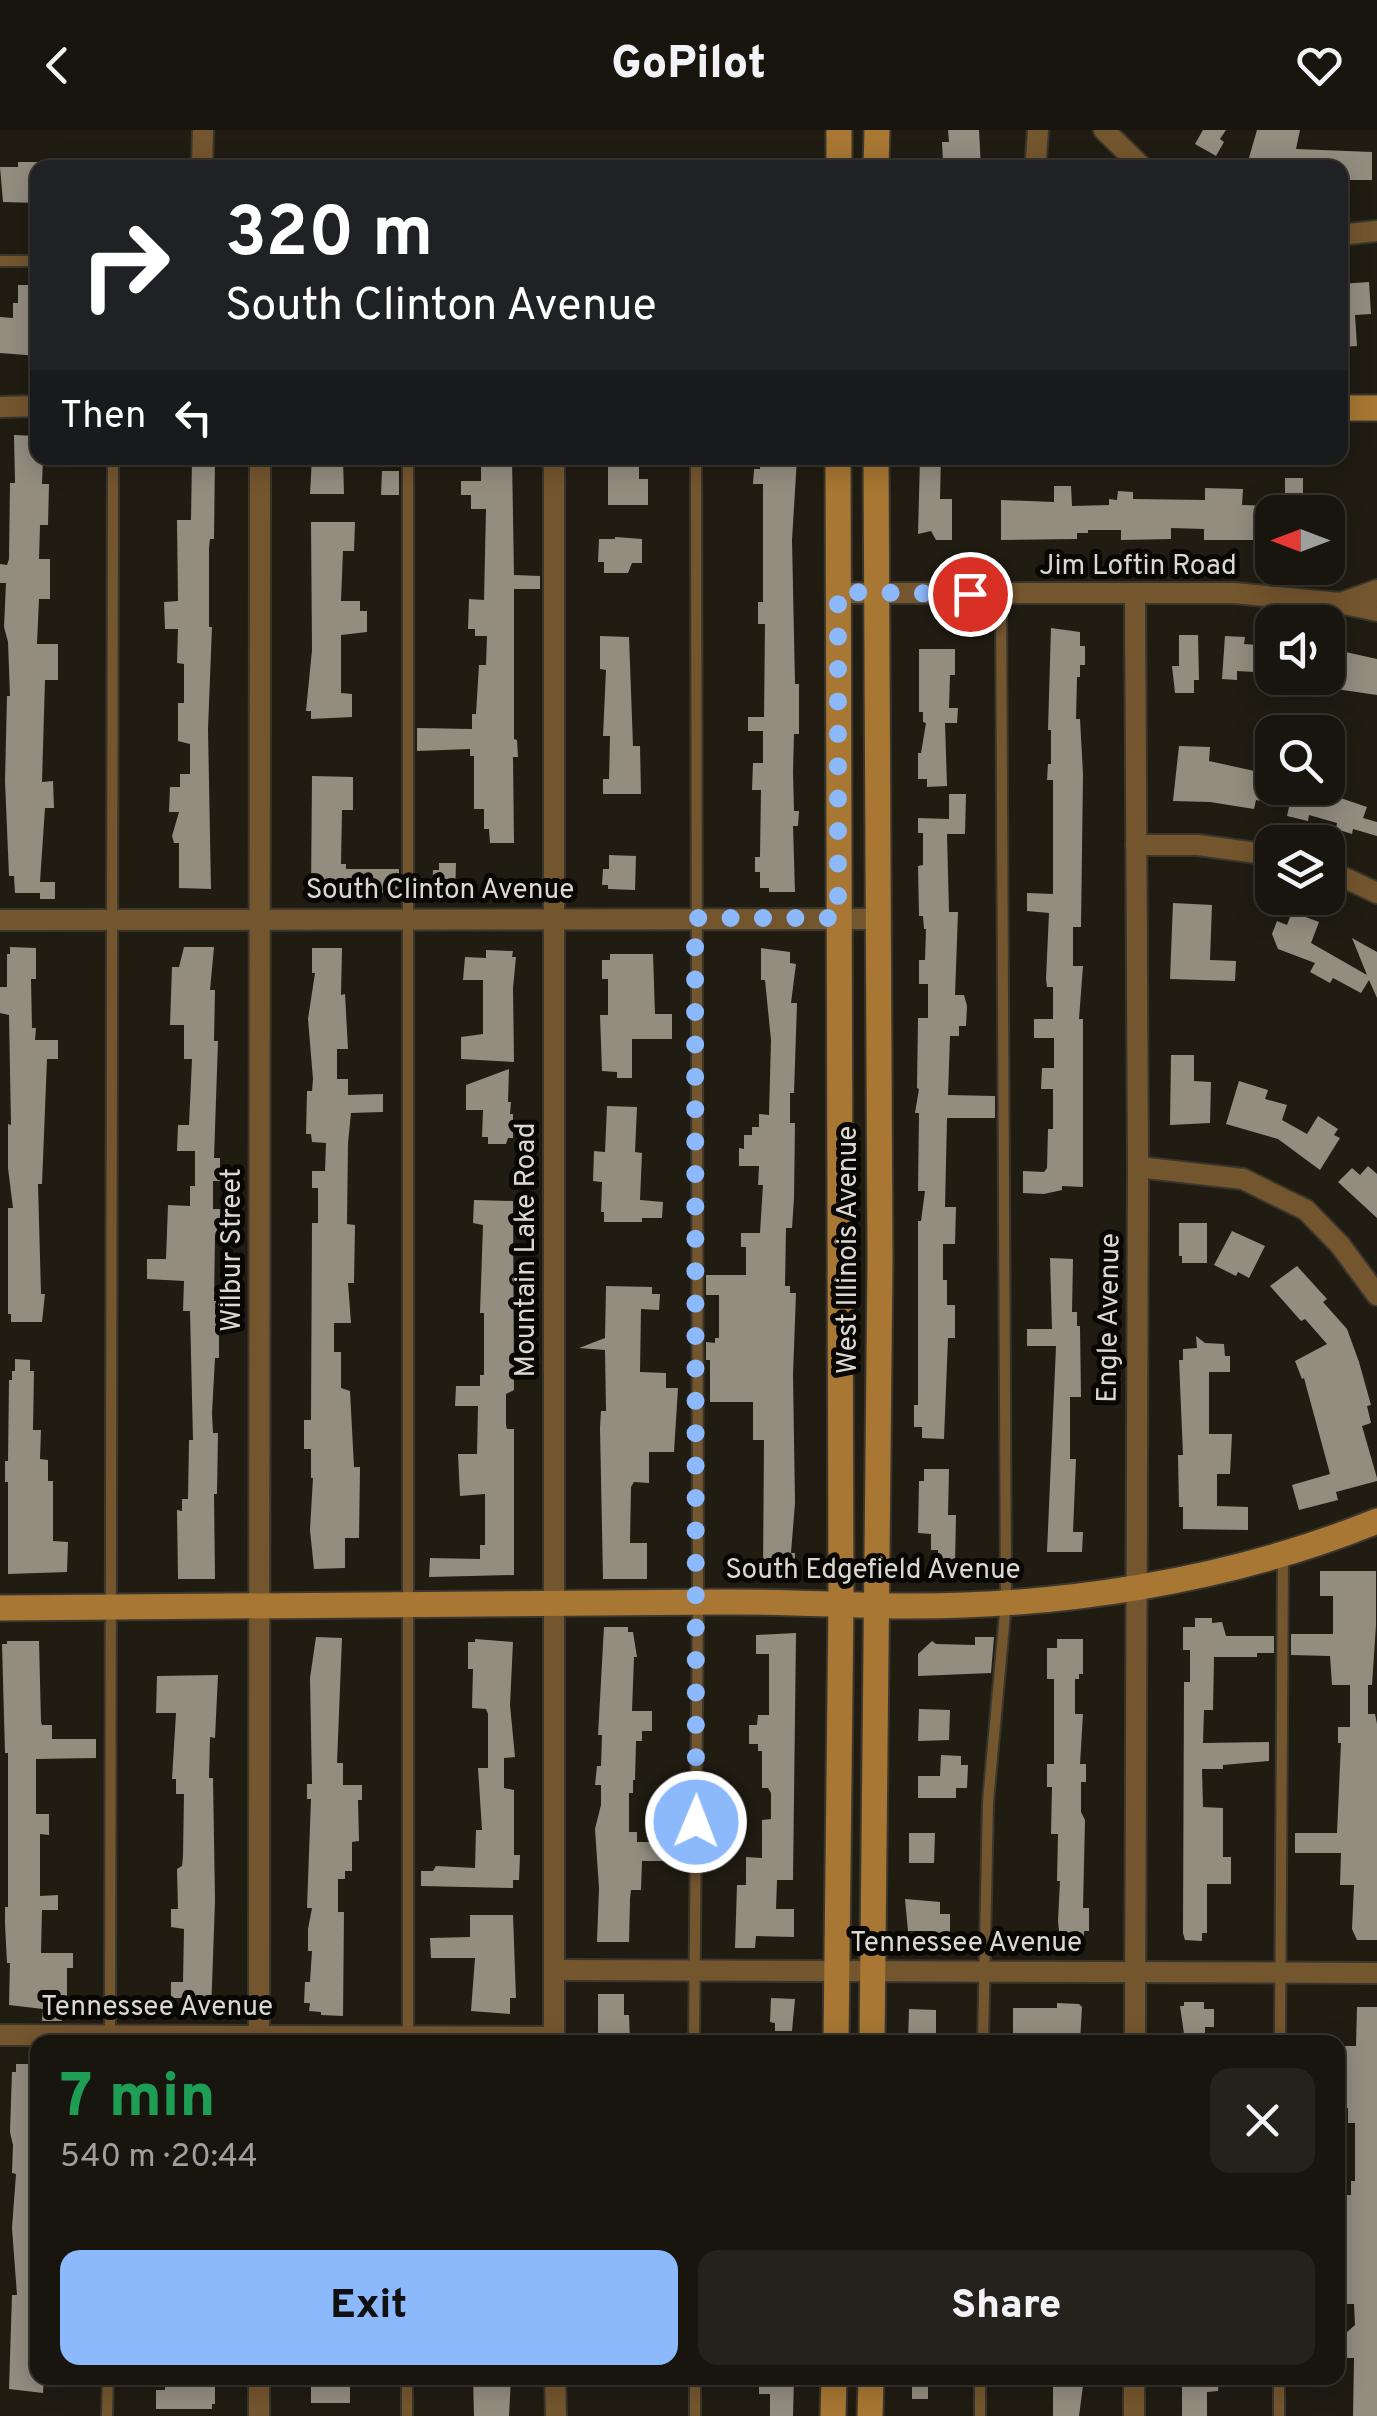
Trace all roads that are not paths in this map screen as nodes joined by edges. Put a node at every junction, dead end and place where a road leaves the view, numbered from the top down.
1 (202, 130) edge
2 (839, 130) edge
3 (877, 130) edge
4 (1038, 130) edge
5 (1104, 130) edge
6 (202, 160) edge
7 (840, 160) edge
8 (876, 160) edge
9 (1036, 160) edge
10 (1135, 160) edge
11 (1377, 231) edge
12 (1348, 234) edge
13 (0, 261) edge
14 (30, 261) edge
15 (30, 406) edge
16 (0, 407) edge
17 (1348, 408) edge
18 (1377, 408) edge
19 (112, 465) edge
20 (260, 465) edge
21 (408, 465) edge
22 (554, 465) edge
23 (696, 465) edge
24 (838, 465) edge
25 (876, 465) edge
26 (1377, 590) edge
27 (838, 592) junction
28 (875, 592) junction
29 (1135, 593) junction
30 (1001, 594) junction
31 (1340, 603) junction
32 (1377, 611) edge
33 (1136, 845) junction
34 (1255, 853) edge
35 (1345, 878) edge
36 (1377, 893) edge
37 (260, 918) junction
38 (408, 918) junction
39 (555, 918) junction
40 (695, 918) junction
41 (838, 918) junction
42 (880, 918) junction
43 (111, 919) junction
44 (0, 920) edge
45 (1138, 1167) junction
46 (838, 1260) junction
47 (880, 1261) junction
48 (1377, 1295) edge
49 (1377, 1521) edge
50 (1283, 1553) junction
51 (1134, 1587) junction
52 (698, 1602) junction
53 (1006, 1602) junction
54 (841, 1603) junction
55 (554, 1604) junction
56 (409, 1605) junction
57 (875, 1605) junction
58 (260, 1606) junction
59 (0, 1608) edge
60 (111, 1608) junction
61 (694, 1969) junction
62 (555, 1970) junction
63 (836, 1970) junction
64 (872, 1971) junction
65 (1135, 1972) junction
66 (983, 1973) junction
67 (1280, 1973) junction
68 (1377, 1973) edge
69 (0, 2035) edge
70 (110, 2035) edge
71 (259, 2035) edge
72 (408, 2035) edge
73 (554, 2035) edge
74 (694, 2035) edge
75 (836, 2035) edge
76 (872, 2035) edge
77 (983, 2035) edge
78 (1135, 2035) edge
79 (1280, 2035) edge
80 (30, 2036) edge
81 (108, 2385) edge
82 (259, 2385) edge
83 (408, 2385) edge
84 (556, 2385) edge
85 (695, 2385) edge
86 (834, 2385) edge
87 (871, 2385) edge
88 (980, 2385) edge
89 (1134, 2385) edge
90 (1279, 2385) edge
91 (107, 2416) edge
92 (259, 2416) edge
93 (407, 2416) edge
94 (556, 2416) edge
95 (695, 2416) edge
96 (834, 2416) edge
97 (870, 2416) edge
98 (980, 2416) edge
99 (1134, 2416) edge
100 (1279, 2416) edge

1 - 6 street
2 - 7 main road
3 - 8 main road
4 - 9 street
5 - 10 street
11 - 12 street
13 - 14 lane
15 - 16 street
17 - 18 main road
19 - 43 lane
20 - 37 street, Wilbur Street
21 - 38 lane
22 - 39 street, Mountain Lake Road
23 - 40 lane
24 - 27 main road, West Illinois Avenue
25 - 28 main road, West Illinois Avenue
26 - 31 street
27 - 28 street, Jim Loftin Road
27 - 41 main road, West Illinois Avenue
28 - 30 street, Jim Loftin Road
28 - 42 main road, West Illinois Avenue
29 - 30 street, Jim Loftin Road
29 - 31 street, Jim Loftin Road
29 - 33 street, Engle Avenue
30 - 53 lane
31 - 32 street, Jim Loftin Road
33 - 34 street
33 - 45 street, Engle Avenue
35 - 36 street
37 - 38 street, South Clinton Avenue
37 - 43 street, South Clinton Avenue
37 - 58 street, Wilbur Street
38 - 39 street, South Clinton Avenue
38 - 56 lane
39 - 40 street, South Clinton Avenue
39 - 55 street, Mountain Lake Road
40 - 41 street, South Clinton Avenue
40 - 52 lane
41 - 42 street, South Clinton Avenue
41 - 46 main road, West Illinois Avenue
42 - 47 main road, West Illinois Avenue
43 - 44 street, South Clinton Avenue
43 - 60 lane
45 - 48 street
45 - 51 street, Engle Avenue
46 - 47 main road
46 - 54 main road, West Illinois Avenue
47 - 57 main road, West Illinois Avenue
49 - 50 main road, South Edgefield Avenue
50 - 51 main road, South Edgefield Avenue
50 - 67 lane
51 - 53 main road, South Edgefield Avenue
51 - 65 street, Engle Avenue
52 - 54 main road, South Edgefield Avenue
52 - 55 main road, South Edgefield Avenue
52 - 61 lane
53 - 57 main road, South Edgefield Avenue
53 - 66 lane
54 - 57 main road, South Edgefield Avenue
54 - 63 main road, West Illinois Avenue
55 - 56 main road, South Edgefield Avenue
55 - 62 street, Mountain Lake Road
56 - 58 main road, South Edgefield Avenue
56 - 72 lane
57 - 64 main road, West Illinois Avenue
58 - 60 main road, South Edgefield Avenue
58 - 71 street, Wilbur Street
59 - 60 main road, South Edgefield Avenue
60 - 70 lane
61 - 62 street, Tennessee Avenue
61 - 63 street, Tennessee Avenue
61 - 74 lane
62 - 73 street, Mountain Lake Road
63 - 64 street, Tennessee Avenue
63 - 75 main road, West Illinois Avenue
64 - 66 street, Tennessee Avenue
64 - 76 main road, West Illinois Avenue
65 - 66 street, Tennessee Avenue
65 - 67 street, Tennessee Avenue
65 - 78 street, Engle Avenue
66 - 77 lane
67 - 68 street, Tennessee Avenue
67 - 79 lane
69 - 80 street, Tennessee Avenue
81 - 91 lane
82 - 92 street
83 - 93 lane
84 - 94 street
85 - 95 lane
86 - 96 main road
87 - 97 main road
88 - 98 lane
89 - 99 street
90 - 100 lane

